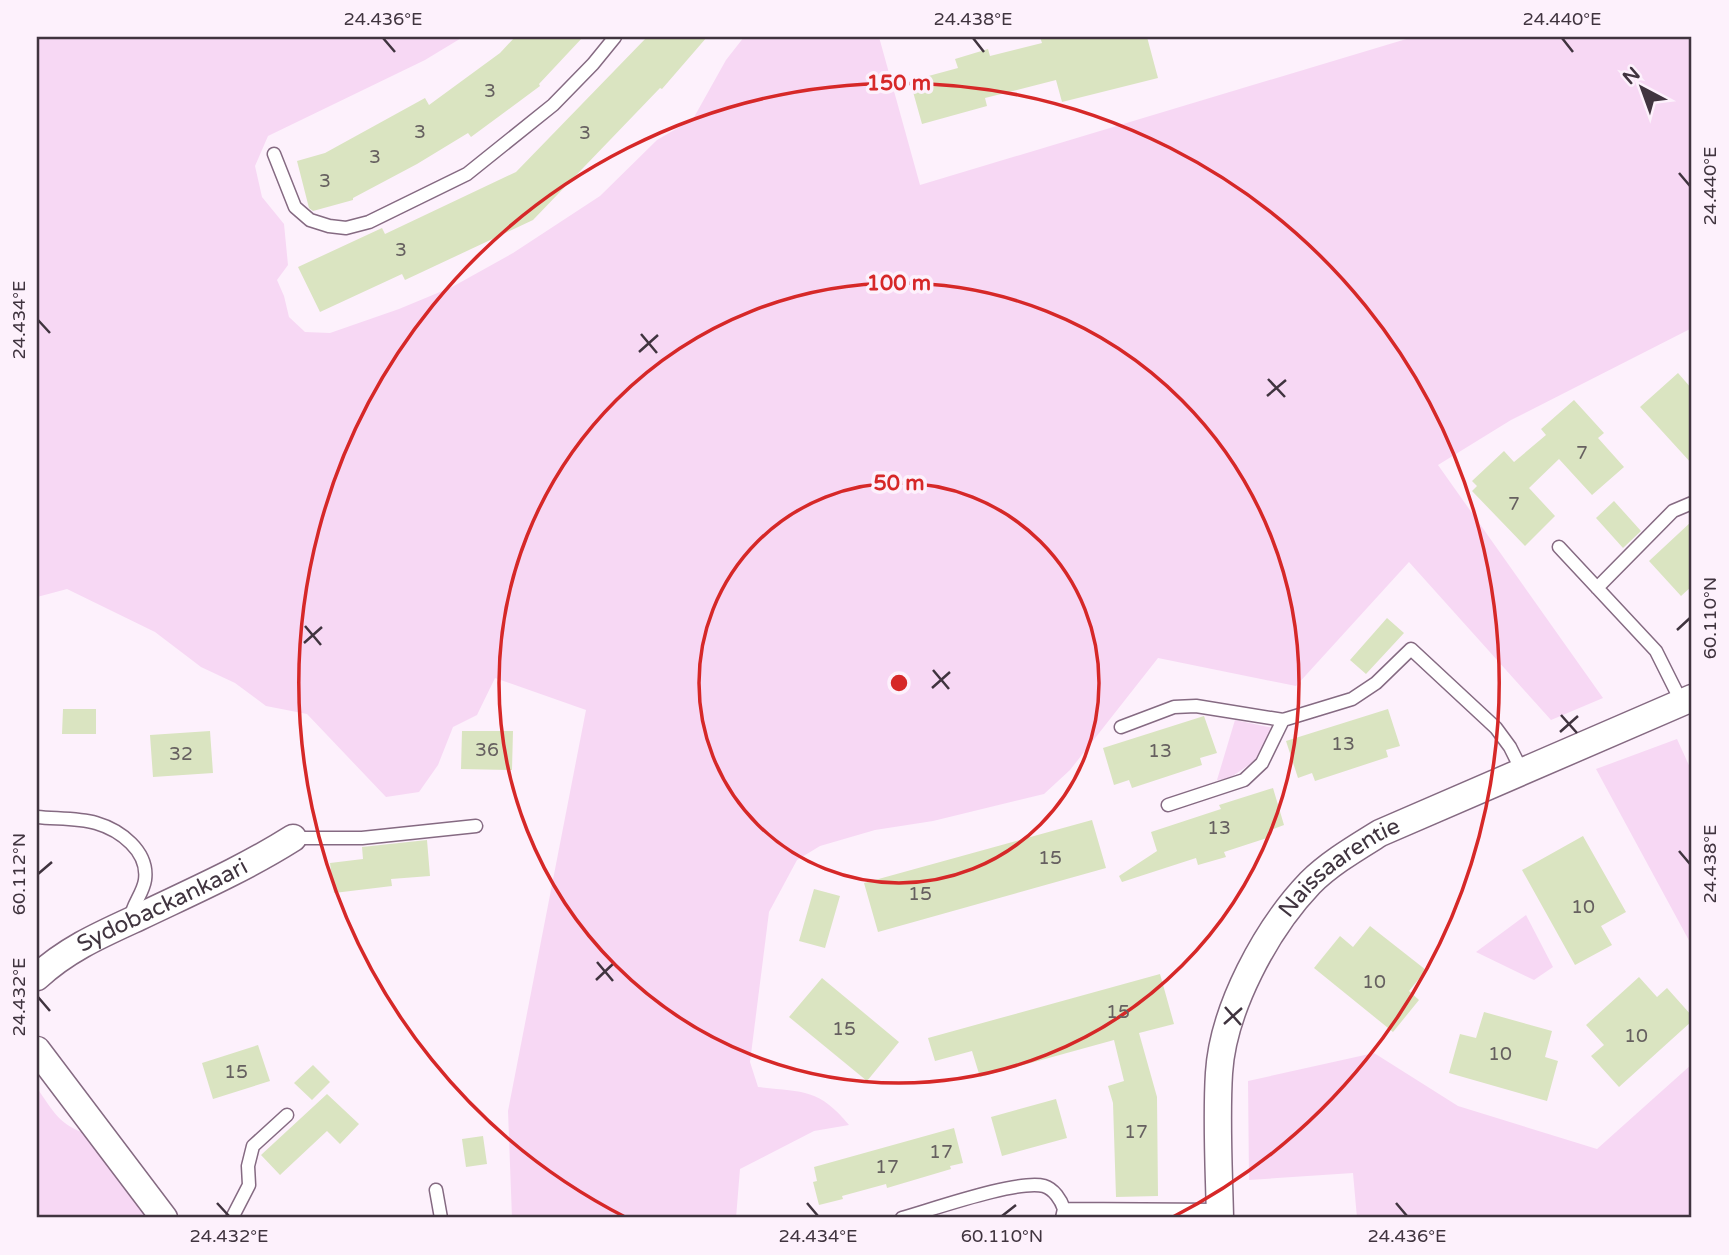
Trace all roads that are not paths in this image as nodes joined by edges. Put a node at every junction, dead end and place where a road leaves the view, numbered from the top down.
1 (615, 37) edge
2 (274, 154) dead end
3 (1692, 503) edge
4 (1559, 547) dead end
5 (1597, 588) junction
6 (1687, 701) edge
7 (1283, 720) junction
8 (1121, 727) dead end
9 (1522, 771) junction
10 (1168, 805) dead end
11 (37, 817) edge
12 (476, 826) dead end
13 (293, 838) joint
14 (130, 920) junction
15 (37, 977) edge
16 (37, 1050) edge
17 (287, 1115) dead end
18 (436, 1190) dead end
19 (1063, 1214) edge
20 (1220, 1214) edge
21 (164, 1218) edge
22 (232, 1218) edge
23 (441, 1218) edge
24 (902, 1218) edge

1 - 2 lane
3 - 5 lane
4 - 5 lane
5 - 6 lane
6 - 9 street, Naissaarentie
7 - 8 lane
7 - 9 lane
7 - 10 lane
9 - 20 street, Naissaarentie
11 - 14 lane
12 - 13 lane
13 - 14 street, Sydobackankaari
14 - 15 street, Sydobackankaari
16 - 21 street
17 - 22 lane
18 - 23 lane
19 - 20 lane
19 - 24 lane

